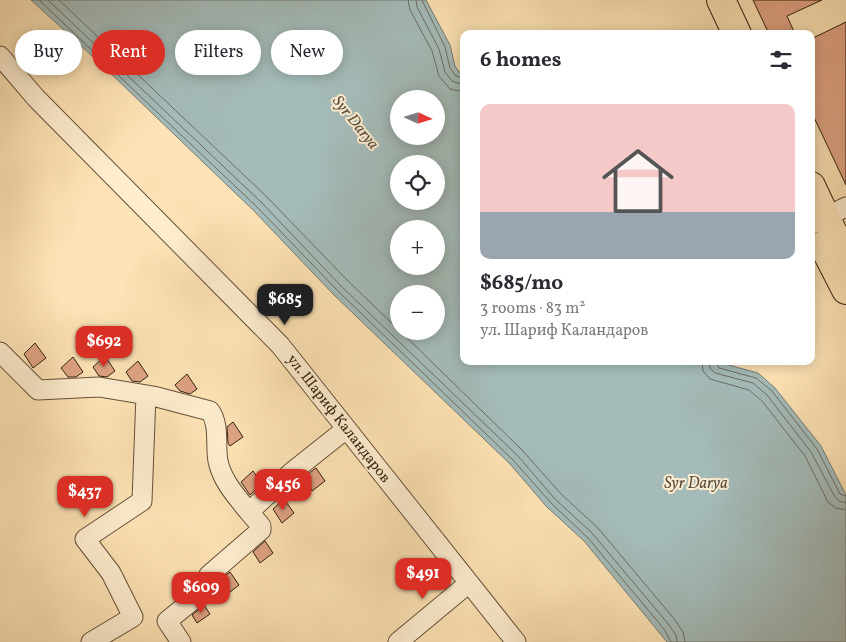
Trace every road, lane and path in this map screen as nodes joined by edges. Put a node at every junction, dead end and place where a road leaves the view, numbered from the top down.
1 (705, 0) edge
2 (721, 0) edge
3 (719, 30) edge
4 (735, 30) edge
5 (0, 56) edge
6 (815, 196) edge
7 (824, 217) edge
8 (846, 260) edge
9 (846, 290) edge
10 (0, 352) edge
11 (146, 395) junction
12 (346, 429) junction
13 (249, 512) junction
14 (469, 583) junction
15 (91, 642) edge
16 (181, 642) edge
17 (398, 642) edge
18 (516, 642) edge

1 - 3 highway
2 - 4 highway
5 - 12 street, ул. Шариф Каландаров
6 - 7 highway
7 - 8 highway
7 - 9 highway
10 - 11 street
11 - 13 street
11 - 15 street
12 - 13 street
12 - 14 street, ул. Шариф Каландаров
13 - 16 street
14 - 17 street
14 - 18 street, ул. Шариф Каландаров

